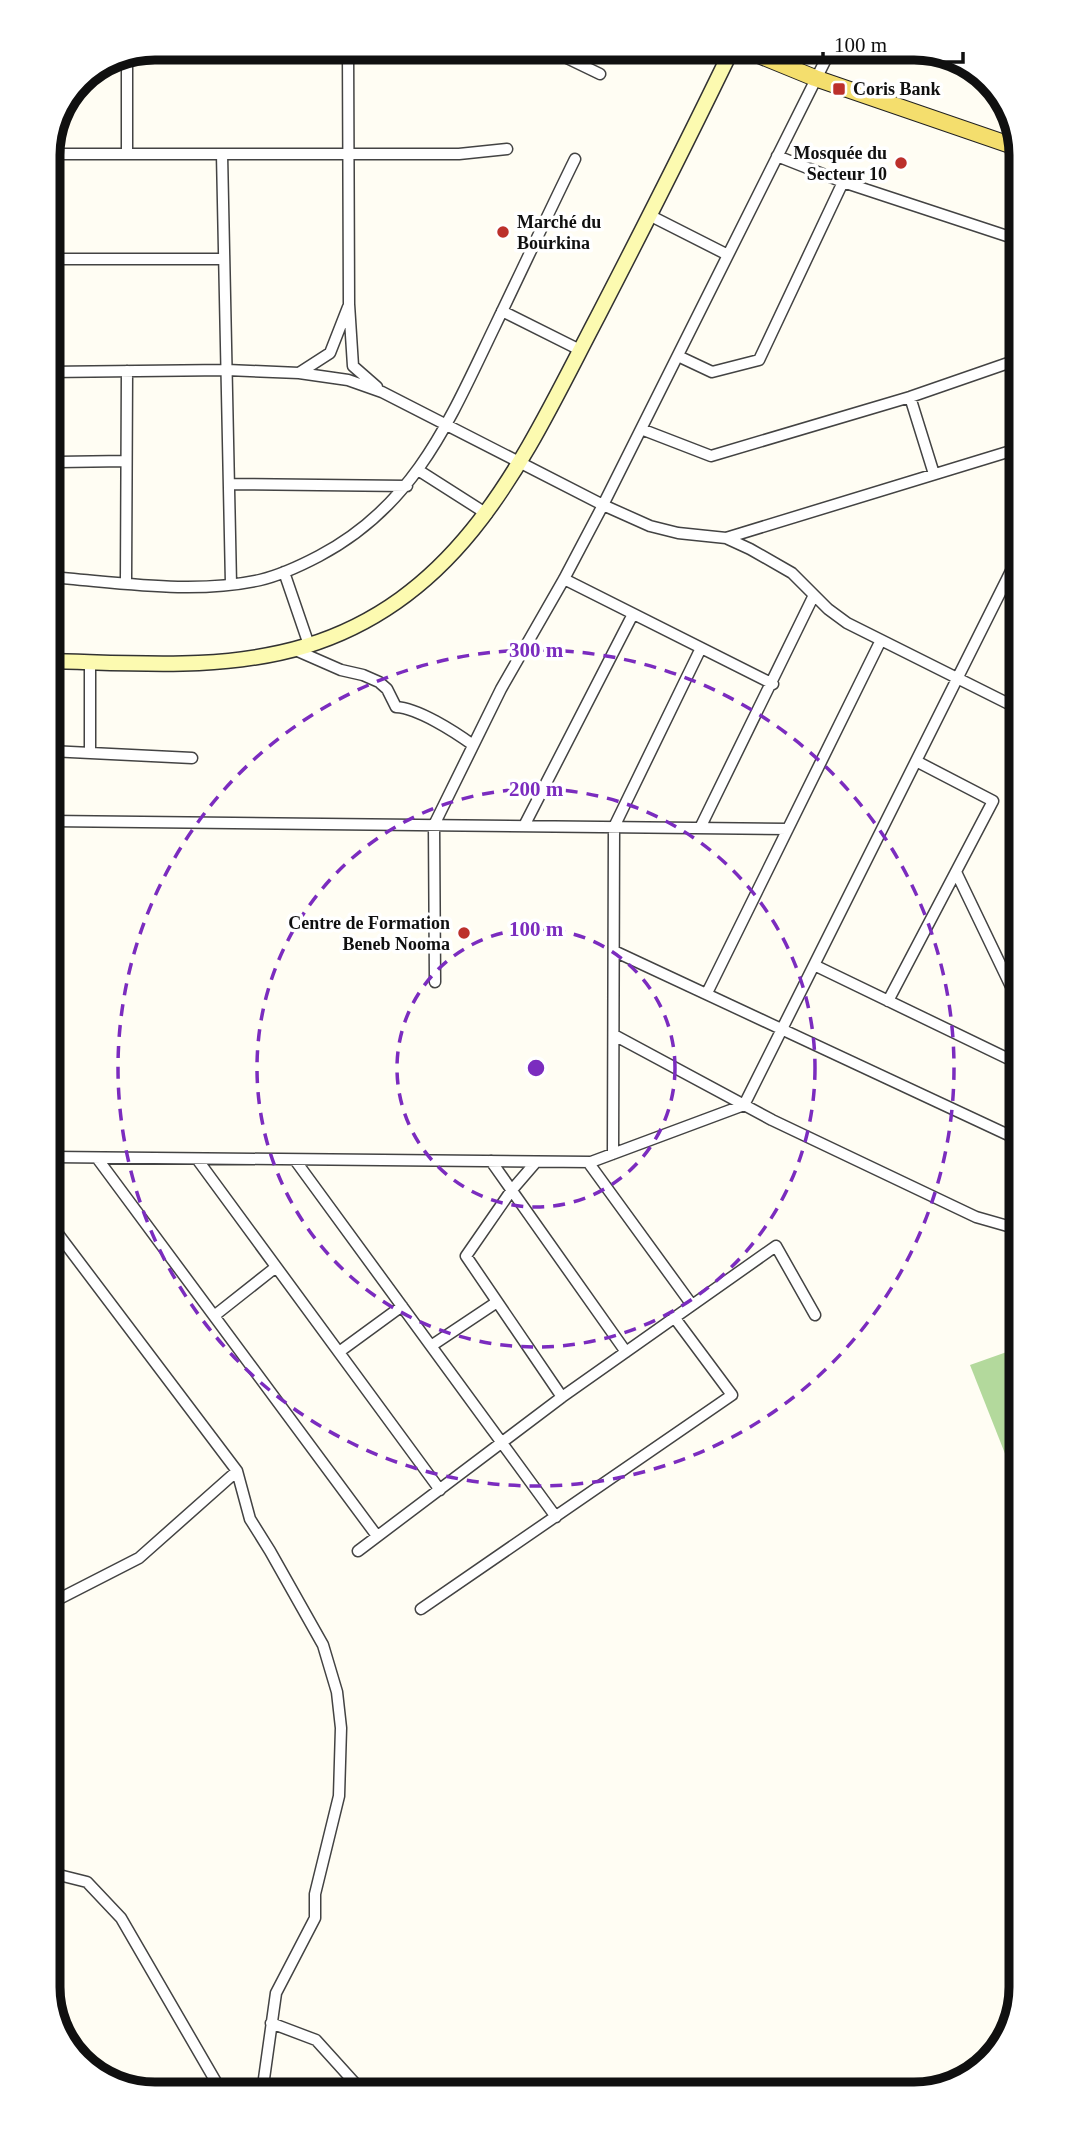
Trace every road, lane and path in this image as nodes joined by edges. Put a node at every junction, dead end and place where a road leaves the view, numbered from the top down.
1 (348, 60) edge
2 (571, 60) edge
3 (727, 60) edge
4 (771, 60) edge
5 (825, 60) edge
6 (127, 64) edge
7 (600, 74) dead end
8 (815, 78) junction
9 (1008, 144) edge
10 (507, 149) dead end
11 (349, 153) junction
12 (60, 154) edge
13 (127, 154) junction
14 (222, 154) junction
15 (777, 156) junction
16 (575, 159) dead end
17 (843, 182) junction
18 (650, 216) junction
19 (1009, 237) edge
20 (728, 255) junction
21 (60, 259) edge
22 (224, 259) junction
23 (349, 304) junction
24 (502, 311) junction
25 (580, 351) junction
26 (678, 356) junction
27 (1009, 363) edge
28 (227, 370) junction
29 (127, 371) junction
30 (60, 372) edge
31 (299, 373) junction
32 (382, 392) junction
33 (910, 397) junction
34 (447, 425) junction
35 (641, 429) junction
36 (1009, 452) edge
37 (126, 461) junction
38 (60, 462) edge
39 (521, 463) junction
40 (418, 470) junction
41 (934, 474) junction
42 (229, 484) junction
43 (407, 486) junction
44 (603, 505) junction
45 (486, 514) junction
46 (726, 538) junction
47 (284, 572) junction
48 (1009, 575) edge
49 (60, 578) edge
50 (564, 579) junction
51 (126, 582) junction
52 (231, 583) junction
53 (814, 595) junction
54 (633, 614) junction
55 (881, 640) junction
56 (309, 645) junction
57 (701, 648) junction
58 (293, 649) junction
59 (60, 661) edge
60 (90, 662) junction
61 (957, 678) junction
62 (773, 684) junction
63 (1009, 704) edge
64 (473, 745) junction
65 (60, 751) edge
66 (90, 753) junction
67 (192, 758) dead end
68 (916, 761) junction
69 (60, 821) edge
70 (434, 825) junction
71 (524, 826) junction
72 (614, 827) junction
73 (700, 828) junction
74 (788, 829) junction
75 (956, 872) junction
76 (614, 951) junction
77 (814, 965) junction
78 (435, 982) dead end
79 (1009, 982) edge
80 (707, 993) junction
81 (888, 1000) junction
82 (782, 1028) junction
83 (614, 1035) junction
84 (1009, 1059) edge
85 (744, 1105) junction
86 (1009, 1135) edge
87 (613, 1154) junction
88 (59, 1157) edge
89 (97, 1158) junction
90 (197, 1159) junction
91 (295, 1160) junction
92 (491, 1161) junction
93 (536, 1162) junction
94 (588, 1162) junction
95 (511, 1191) junction
96 (1009, 1226) edge
97 (59, 1236) edge
98 (276, 1267) junction
99 (497, 1302) junction
100 (692, 1305) junction
101 (402, 1306) junction
102 (815, 1315) dead end
103 (214, 1316) junction
104 (674, 1317) junction
105 (431, 1346) junction
106 (339, 1352) junction
107 (626, 1352) junction
108 (562, 1398) junction
109 (502, 1443) junction
110 (237, 1471) junction
111 (440, 1490) junction
112 (556, 1517) junction
113 (377, 1536) junction
114 (358, 1551) dead end
115 (59, 1599) edge
116 (421, 1609) dead end
117 (59, 1875) edge
118 (271, 2023) junction
119 (216, 2082) edge
120 (263, 2082) edge
121 (354, 2082) edge

1 - 11 street
2 - 7 street
3 - 18 street
4 - 8 main road
5 - 8 street
6 - 13 street
8 - 9 main road
8 - 15 street
10 - 11 street
11 - 14 street
11 - 23 street
12 - 13 street
13 - 14 street
14 - 22 street
15 - 17 street
15 - 20 street
16 - 24 street
17 - 19 street
17 - 26 street
18 - 20 street
18 - 25 street
20 - 26 street
21 - 22 street
22 - 28 street
23 - 31 street
23 - 32 street
24 - 25 street
24 - 34 street
25 - 39 street
26 - 35 street
27 - 33 street
28 - 29 street
28 - 31 street
28 - 42 street
29 - 30 street
29 - 37 street
31 - 32 street
32 - 34 street
33 - 35 street
33 - 41 street
34 - 39 street
34 - 40 street
35 - 44 street
36 - 41 street
37 - 38 street
37 - 51 street
39 - 44 street
39 - 45 street
40 - 43 street
40 - 45 street
41 - 46 street
42 - 43 street
42 - 52 street
43 - 47 street
44 - 46 street
44 - 50 street
45 - 56 street
46 - 53 street
47 - 52 street
47 - 56 street
48 - 61 street
49 - 51 street
50 - 54 street
50 - 64 street
51 - 52 street
53 - 55 street
53 - 62 street
54 - 57 street
54 - 71 street
55 - 61 street
55 - 74 street
56 - 58 street
57 - 62 street
57 - 72 street
58 - 60 street
58 - 64 street
59 - 60 street
60 - 66 street
61 - 63 street
61 - 68 street
62 - 73 street
64 - 70 street
65 - 66 street
66 - 67 street
68 - 75 street
68 - 77 street
69 - 70 street
70 - 71 street
70 - 78 street
71 - 72 street
72 - 73 street
72 - 76 street
73 - 74 street
74 - 80 street
75 - 79 street
75 - 81 street
76 - 80 street
76 - 83 street
77 - 81 street
77 - 82 street
80 - 82 street
81 - 84 street
82 - 85 street
82 - 86 street
83 - 85 street
83 - 87 street
85 - 87 street
85 - 96 street
87 - 94 street
88 - 89 street
89 - 90 street
89 - 103 street
90 - 91 street
90 - 98 street
91 - 92 street
91 - 101 street
92 - 93 street
92 - 95 street
93 - 94 street
93 - 95 street
94 - 100 street
95 - 99 street
95 - 107 street
97 - 110 street
98 - 103 street
98 - 106 street
99 - 105 street
99 - 108 street
100 - 102 street
100 - 104 street
101 - 105 street
101 - 106 street
103 - 113 street
104 - 107 street
104 - 112 street
105 - 109 street
106 - 111 street
107 - 108 street
108 - 109 street
109 - 111 street
109 - 112 street
110 - 115 street
110 - 118 street
111 - 113 street
112 - 116 street
113 - 114 street
117 - 119 street
118 - 120 street
118 - 121 street

